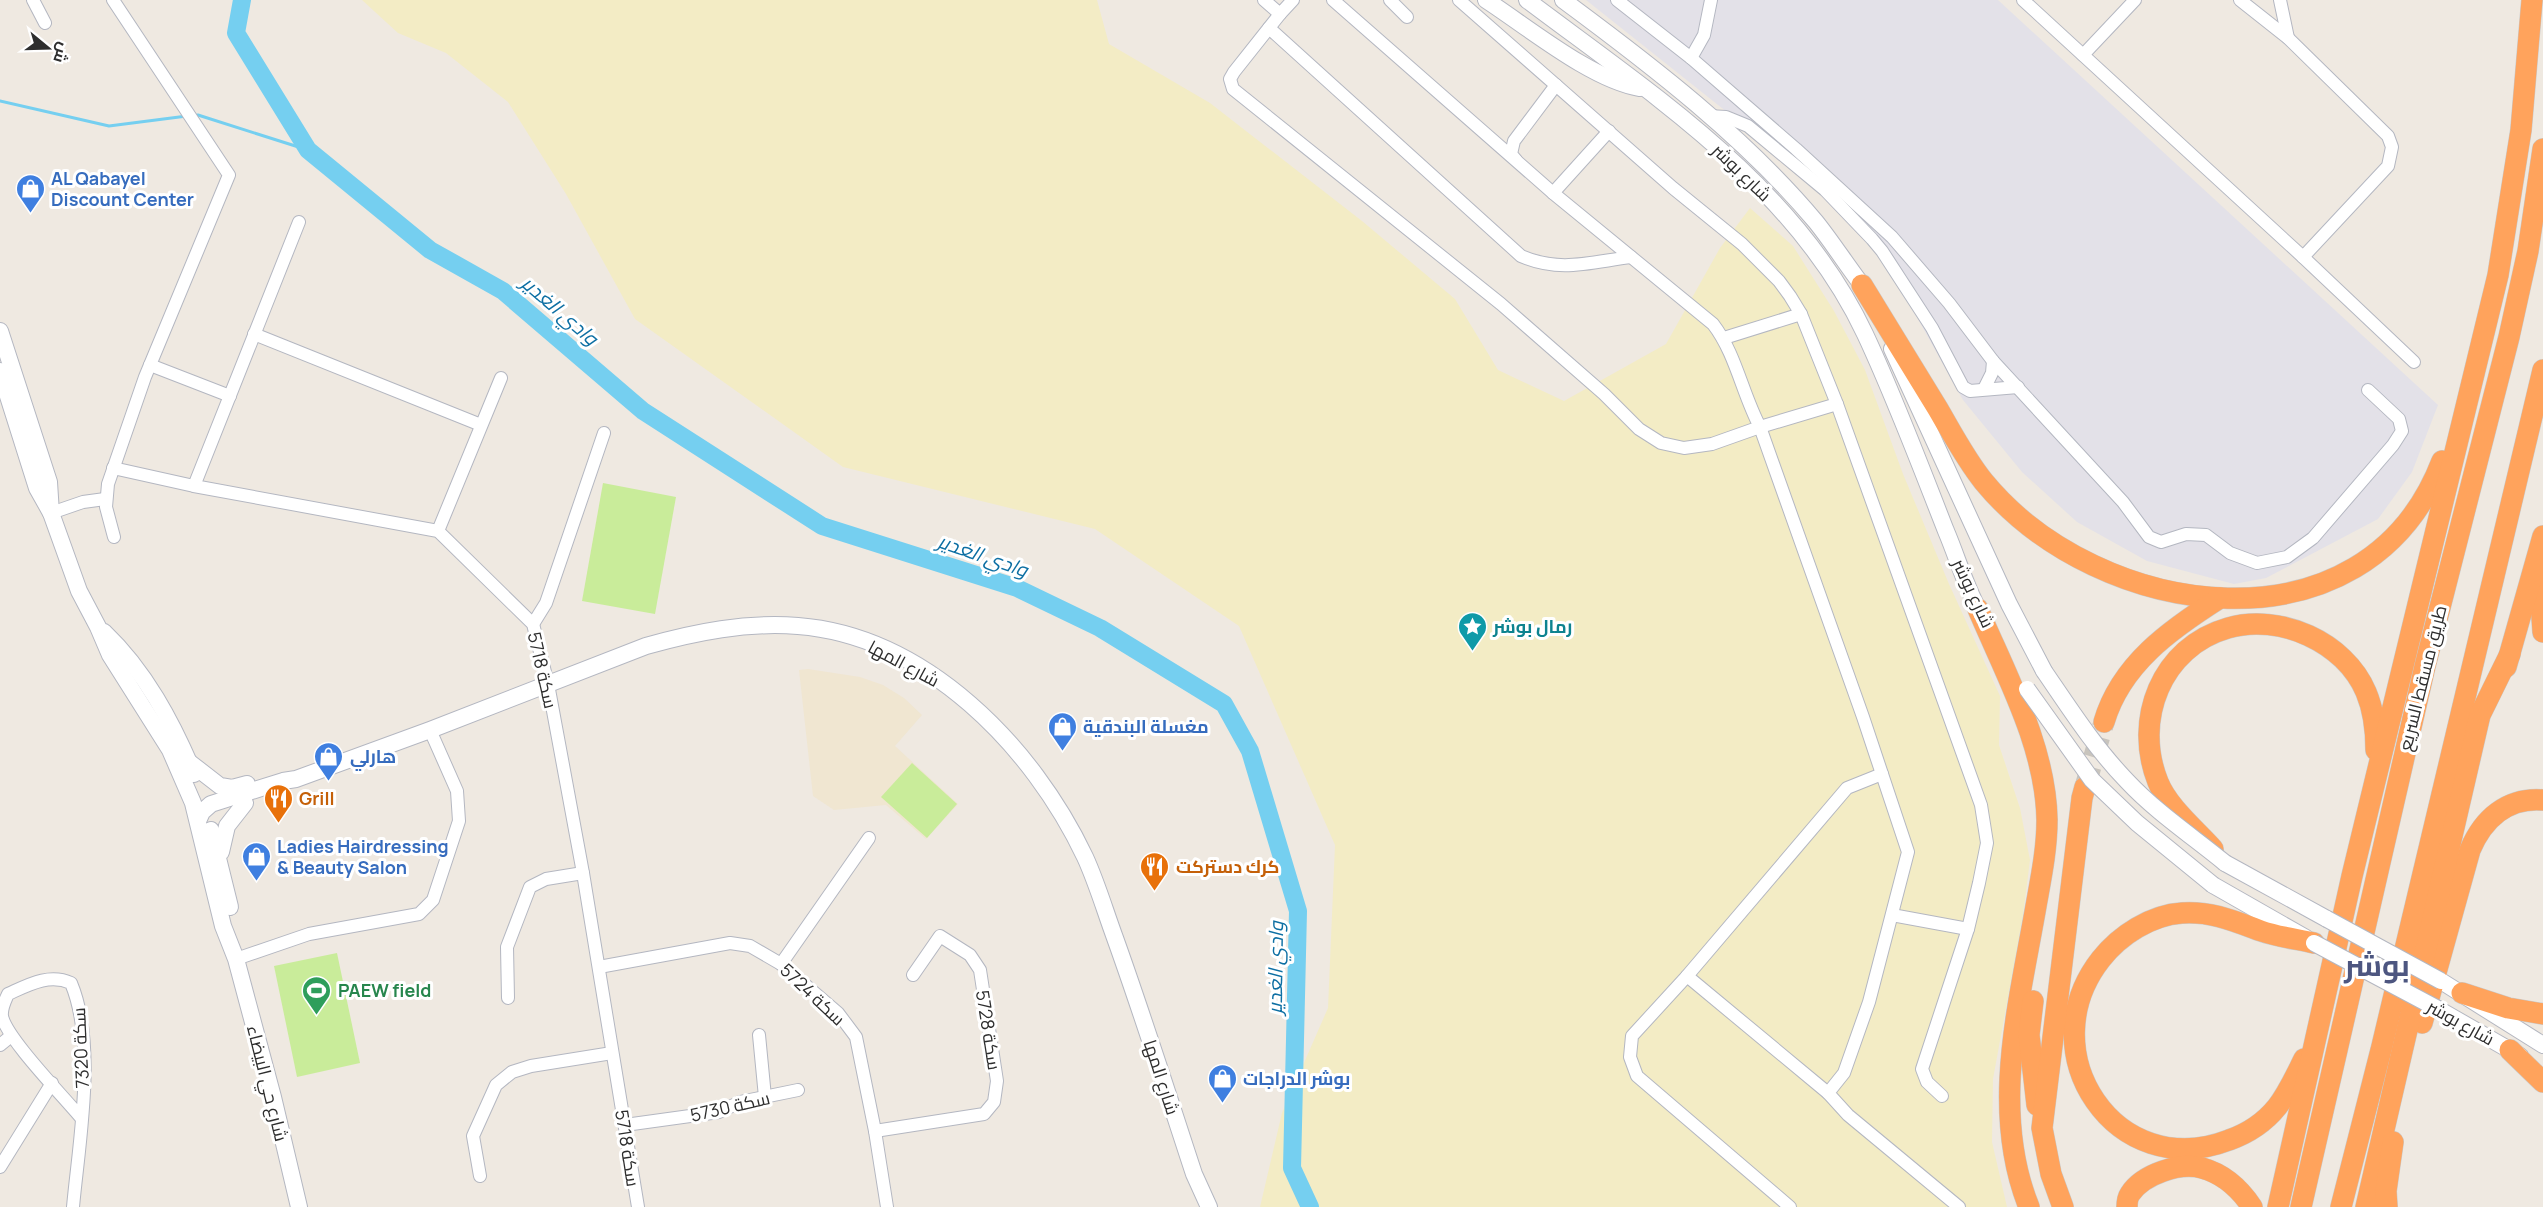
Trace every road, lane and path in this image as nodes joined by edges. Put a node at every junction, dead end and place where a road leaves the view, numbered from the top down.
1 (33, 0) edge
2 (113, 0) edge
3 (1264, 0) edge
4 (1293, 0) edge
5 (1333, 0) edge
6 (1390, 0) edge
7 (1459, 0) edge
8 (1486, 0) edge
9 (1527, 0) edge
10 (1563, 0) edge
11 (1617, 0) edge
12 (1711, 0) edge
13 (2023, 0) edge
14 (2134, 0) edge
15 (2240, 0) edge
16 (2280, 0) edge
17 (2532, 0) edge
18 (1280, 14) junction
19 (1407, 17) dead end
20 (45, 23) dead end
21 (1269, 28) junction
22 (2288, 38) junction
23 (2083, 55) junction
24 (1691, 58) junction
25 (1556, 85) junction
26 (1646, 89) junction
27 (1708, 116) junction
28 (1609, 131) junction
29 (2543, 149) edge
30 (1519, 163) junction
31 (1553, 193) junction
32 (299, 222) dead end
33 (1631, 257) junction
34 (2303, 257) junction
35 (1862, 285) junction
36 (1801, 314) junction
37 (2485, 323) junction
38 (0, 332) edge
39 (254, 334) junction
40 (1724, 338) junction
41 (1993, 361) junction
42 (2414, 362) dead end
43 (150, 365) junction
44 (2543, 370) edge
45 (0, 371) edge
46 (501, 378) dead end
47 (2018, 387) junction
48 (1984, 389) junction
49 (2368, 390) dead end
50 (230, 396) junction
51 (5, 399) edge
52 (1837, 404) junction
53 (481, 425) junction
54 (1760, 427) junction
55 (604, 433) dead end
56 (113, 468) junction
57 (194, 486) junction
58 (105, 500) junction
59 (51, 513) junction
60 (438, 531) junction
61 (2543, 536) edge
62 (114, 537) dead end
63 (2543, 577) edge
64 (2220, 598) junction
65 (1978, 609) junction
66 (533, 624) junction
67 (98, 627) junction
68 (2543, 632) edge
69 (2510, 654) junction
70 (548, 684) junction
71 (2104, 722) tunnel mouth
72 (430, 730) junction
73 (2035, 753) junction
74 (188, 760) junction
75 (1882, 774) junction
76 (296, 779) junction
77 (2085, 787) tunnel mouth
78 (260, 788) junction
79 (2543, 800) edge
80 (246, 803) junction
81 (201, 812) junction
82 (869, 838) dead end
83 (219, 856) junction
84 (2225, 862) junction
85 (583, 873) junction
86 (2352, 876) junction
87 (1892, 915) junction
88 (1968, 929) junction
89 (2444, 939) junction
90 (2314, 943) junction
91 (236, 958) junction
92 (781, 964) junction
93 (599, 967) junction
94 (913, 975) dead end
95 (1687, 976) junction
96 (2329, 985) junction
97 (2462, 993) junction
98 (508, 998) dead end
99 (2543, 1014) edge
100 (759, 1035) dead end
101 (11, 1036) junction
102 (0, 1045) edge
103 (2543, 1045) edge
104 (2510, 1050) junction
105 (612, 1053) junction
106 (2543, 1071) edge
107 (2543, 1082) edge
108 (52, 1083) junction
109 (798, 1090) dead end
110 (1828, 1093) junction
111 (1942, 1096) dead end
112 (765, 1097) junction
113 (2398, 1108) junction
114 (82, 1119) junction
115 (625, 1125) junction
116 (2042, 1128) junction
117 (875, 1131) junction
118 (0, 1167) edge
119 (480, 1176) dead end
120 (73, 1207) edge
121 (299, 1207) edge
122 (638, 1207) edge
123 (887, 1207) edge
124 (1209, 1207) edge
125 (1790, 1207) edge
126 (1959, 1207) edge
127 (2029, 1207) edge
128 (2063, 1207) edge
129 (2127, 1207) edge
130 (2252, 1207) edge
131 (2278, 1207) edge
132 (2301, 1207) edge
133 (2342, 1207) edge
134 (2366, 1207) edge
135 (2376, 1207) edge
136 (2387, 1207) edge

1 - 20 street
2 - 43 street
3 - 18 street
4 - 18 street
5 - 30 street
6 - 19 street
7 - 25 street
8 - 26 main road
9 - 26 main road, شارع بوشر
10 - 27 main road, شارع بوشر
11 - 24 street
12 - 24 street
13 - 23 street
14 - 23 street
15 - 22 street
16 - 22 street
17 - 37 highway
18 - 21 street
21 - 33 street
21 - 54 street
22 - 34 street
23 - 34 street
24 - 41 street
25 - 28 street
25 - 30 street
26 - 65 main road, شارع بوشر
27 - 35 main road, شارع بوشر
27 - 48 street
28 - 31 street
28 - 36 street
29 - 132 highway, طريق مسقط السريع
30 - 31 street
31 - 33 street
32 - 39 street
33 - 40 street
34 - 42 street
35 - 64 highway
35 - 84 main road, شارع بوشر, bridge
36 - 40 street
36 - 52 street
37 - 64 highway
37 - 86 highway
38 - 59 main road
39 - 50 street
39 - 53 street
40 - 54 street
41 - 47 street
41 - 48 street
43 - 50 street
43 - 56 street
44 - 133 highway
45 - 51 main road
46 - 53 street
47 - 48 street
47 - 49 street
50 - 57 street
51 - 59 main road
52 - 54 street
52 - 88 street
53 - 60 street
54 - 75 street
55 - 66 street
56 - 57 street
56 - 58 street
57 - 60 street
58 - 59 street
58 - 62 street
59 - 67 main road
60 - 66 street, سكة 5718
61 - 69 highway
63 - 68 highway
64 - 71 highway
65 - 73 highway
65 - 90 main road, شارع بوشر, bridge
66 - 70 street, سكة 5718
67 - 74 main road
67 - 81 main road
69 - 89 highway
69 - 134 highway
70 - 72 main road, شارع المها
70 - 85 street, سكة 5718
70 - 124 main road, شارع المها
72 - 76 main road, شارع المها
72 - 91 street
73 - 116 highway
73 - 127 highway
74 - 78 main road
74 - 81 main road
75 - 87 street
75 - 95 street
76 - 78 main road, شارع المها
76 - 80 main road, شارع المها
77 - 116 highway
78 - 81 main road, شارع المها
79 - 89 highway
80 - 81 main road, شارع المها
80 - 83 main road
81 - 83 main road
81 - 91 main road
82 - 92 street
83 - 91 main road
84 - 86 highway
84 - 97 main road, شارع بوشر, bridge
85 - 93 street, سكة 5718
85 - 98 street
86 - 96 highway
87 - 88 street
87 - 110 street
88 - 111 street
89 - 113 highway
90 - 96 highway
90 - 104 main road, شارع بوشر, bridge
91 - 121 main road, شارع حي البيضاء
92 - 93 street, سكة 5724
92 - 117 street, سكة 5724
93 - 105 street, سكة 5718
94 - 117 street, سكة 5728
95 - 110 street
95 - 125 street
96 - 131 highway
97 - 99 highway
97 - 103 main road, شارع بوشر
100 - 112 street
101 - 102 street
101 - 108 street, سكة 7320
101 - 114 street, سكة 7320
104 - 106 main road, شارع بوشر
104 - 107 highway
105 - 115 street, سكة 5718
105 - 119 street
108 - 114 street, سكة 7320
108 - 118 street
109 - 112 street, سكة 5730
110 - 126 street
112 - 115 street, سكة 5730
113 - 135 highway
113 - 136 highway
114 - 120 street, سكة 7320
115 - 122 street, سكة 5718
116 - 128 highway
117 - 123 street, سكة 5724
129 - 130 highway

